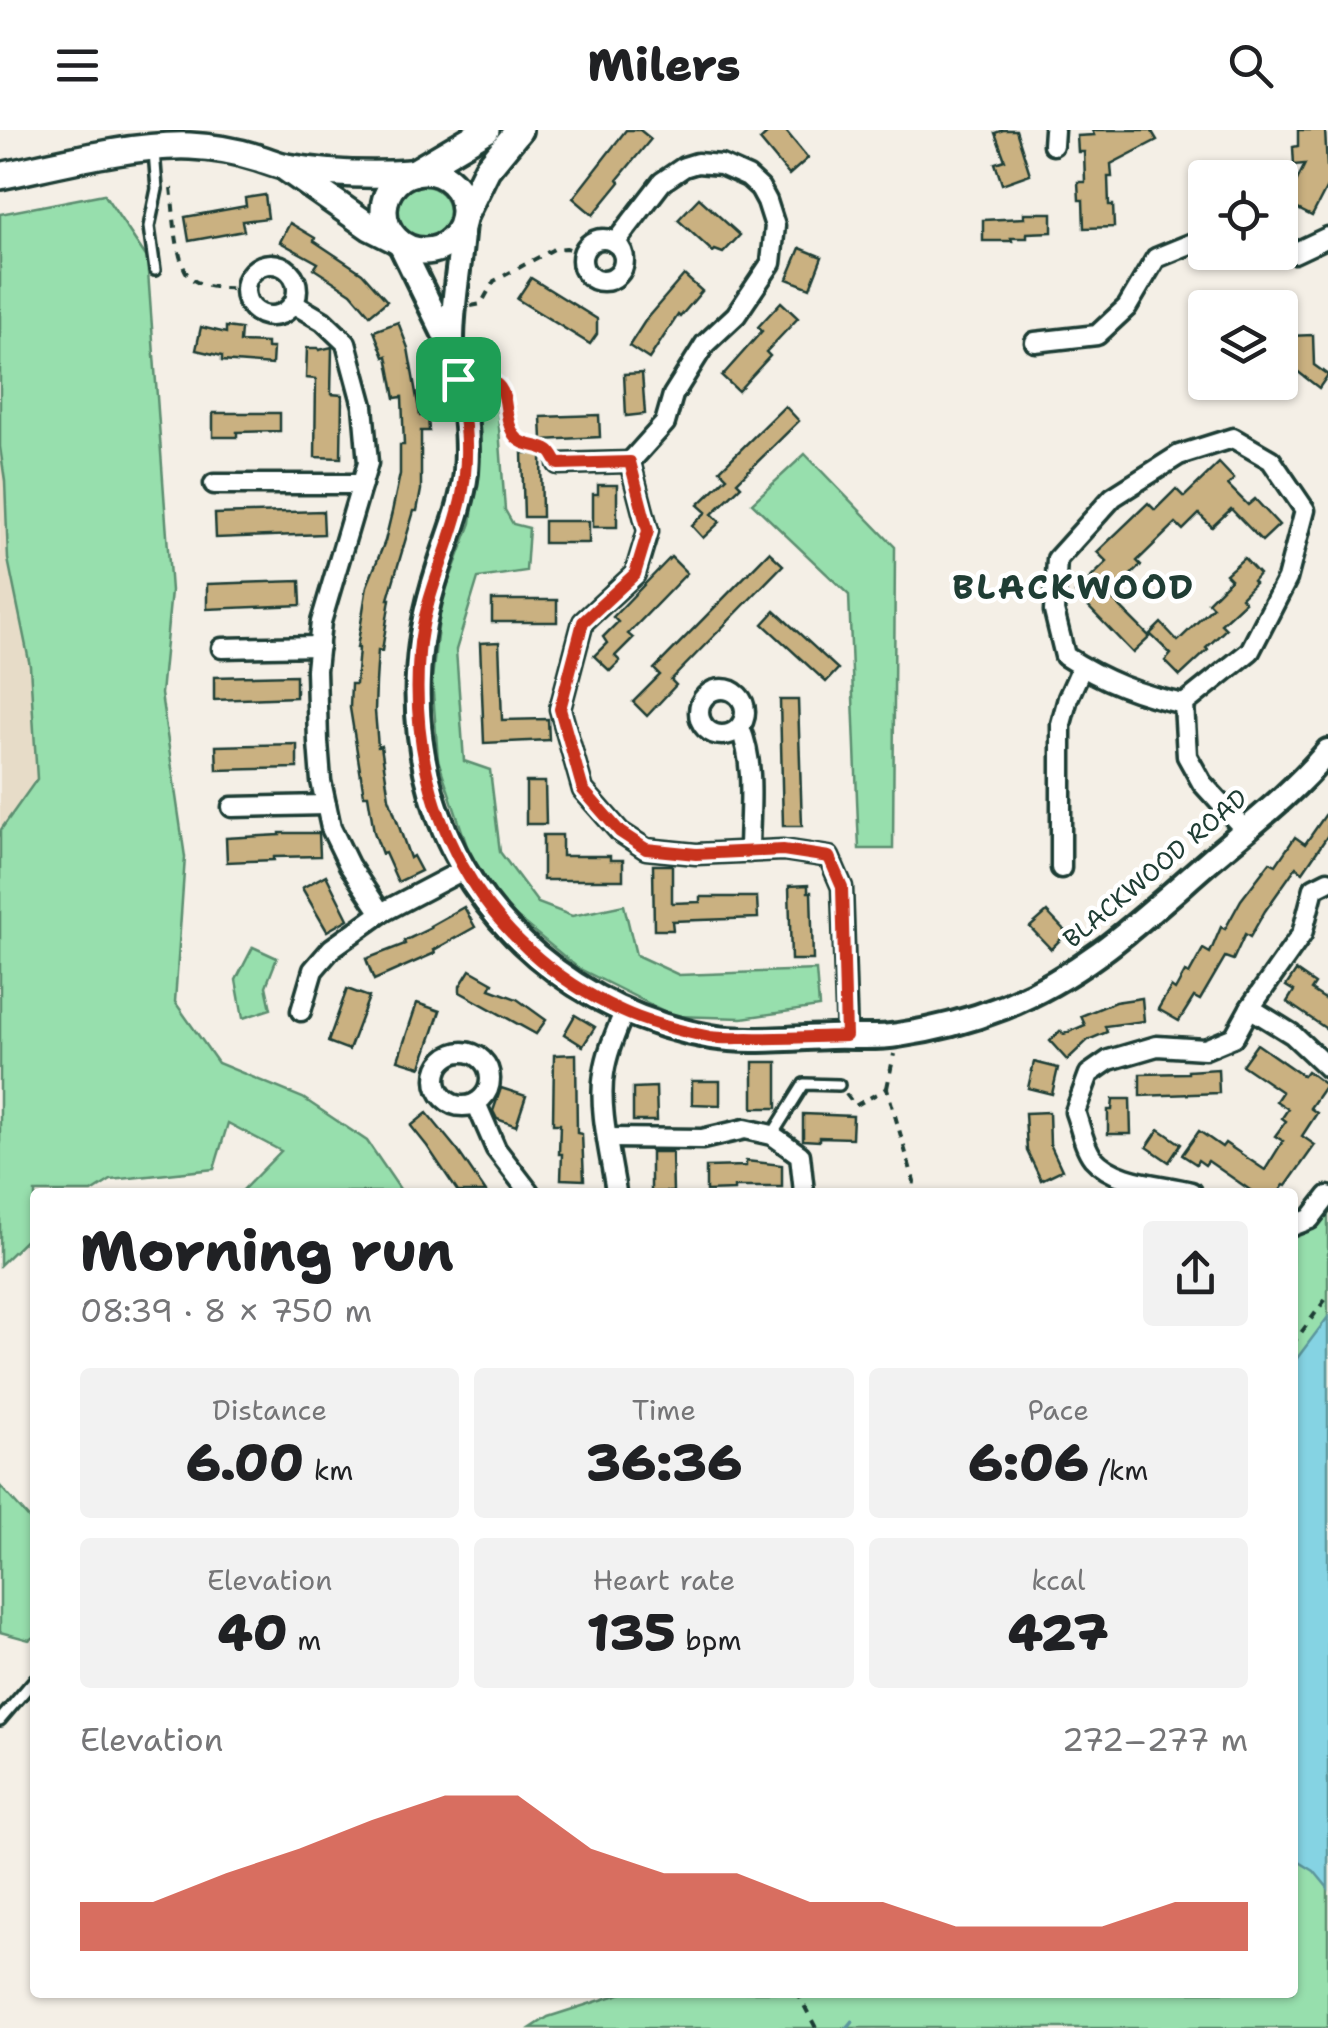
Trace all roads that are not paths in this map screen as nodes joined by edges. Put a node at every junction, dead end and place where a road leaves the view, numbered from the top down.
1 (486, 130) edge
2 (519, 130) edge
3 (154, 148) junction
4 (283, 166) junction
5 (412, 173) junction
6 (0, 176) edge
7 (463, 218) junction
8 (1328, 237) edge
9 (398, 241) junction
10 (615, 243) junction
11 (1188, 245) edge
12 (1298, 251) edge
13 (155, 270) dead end
14 (294, 304) junction
15 (1035, 342) dead end
16 (452, 351) junction
17 (630, 462) junction
18 (558, 464) road end
19 (214, 484) dead end
20 (362, 484) junction
21 (319, 646) junction
22 (222, 648) dead end
23 (1082, 667) junction
24 (1184, 704) junction
25 (740, 728) dead end
26 (1328, 751) edge
27 (326, 806) junction
28 (232, 807) dead end
29 (1245, 830) junction
30 (749, 852) junction
31 (1061, 868) dead end
32 (465, 870) junction
33 (1328, 881) edge
34 (381, 912) junction
35 (1250, 1008) junction
36 (301, 1011) dead end
37 (624, 1012) junction
38 (846, 1036) junction
39 (1328, 1068) edge
40 (839, 1084) road end
41 (476, 1103) dead end
42 (772, 1135) junction
43 (608, 1138) junction
44 (1123, 1186) edge
45 (526, 1188) edge
46 (615, 1188) edge
47 (804, 1188) edge
48 (1174, 1188) edge
49 (1328, 1196) edge
50 (1298, 1224) edge
51 (30, 1685) edge
52 (0, 1720) edge

1 - 5 main road
2 - 7 main road
3 - 4 main road
3 - 6 main road
3 - 13 lane
4 - 5 main road
4 - 9 main road
5 - 7 main road
5 - 9 main road
7 - 9 main road
7 - 16 street, BLACKWOOD ROAD
8 - 12 street
9 - 16 street, BLACKWOOD ROAD
10 - 10 street
10 - 17 street
11 - 15 street
14 - 14 street
14 - 20 street
16 - 32 street, BLACKWOOD ROAD
17 - 18 street
17 - 30 street
19 - 20 street
20 - 21 street
21 - 22 street
21 - 27 street
23 - 24 street
23 - 24 street
23 - 31 street
24 - 29 street
25 - 30 street
26 - 29 street, BLACKWOOD ROAD
27 - 28 street
27 - 34 street
29 - 38 street, BLACKWOOD ROAD
30 - 38 street
32 - 34 street
32 - 37 street, BLACKWOOD ROAD
33 - 35 street
34 - 36 street
35 - 39 street
35 - 44 street
37 - 38 street, BLACKWOOD ROAD
37 - 43 street
40 - 42 lane
41 - 45 street
42 - 43 street
42 - 47 street
43 - 46 street
44 - 48 street
49 - 50 street
51 - 52 lane

